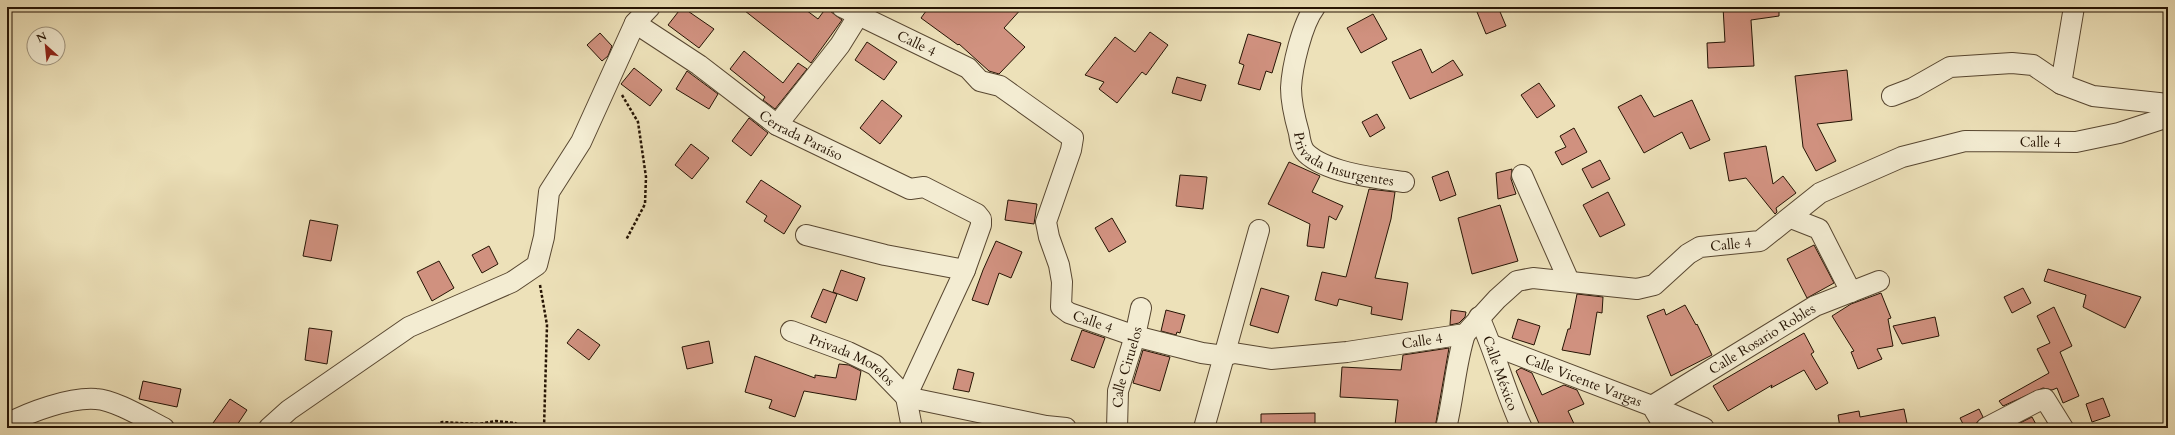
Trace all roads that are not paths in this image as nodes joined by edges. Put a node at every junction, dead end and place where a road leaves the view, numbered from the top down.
1 (650, 7) edge
2 (1314, 7) edge
3 (2074, 7) edge
4 (855, 10) edge
5 (635, 23) junction
6 (2061, 84) junction
7 (1892, 96) dead end
8 (2168, 104) edge
9 (2168, 117) edge
10 (777, 125) junction
11 (1522, 175) dead end
12 (1404, 182) dead end
13 (1791, 218) junction
14 (1259, 230) dead end
15 (806, 235) dead end
16 (965, 270) junction
17 (1569, 280) junction
18 (1878, 282) dead end
19 (1851, 292) junction
20 (1141, 308) dead end
21 (1479, 317) junction
22 (792, 331) dead end
23 (1465, 334) junction
24 (1135, 336) junction
25 (1492, 345) junction
26 (1224, 356) junction
27 (906, 397) junction
28 (1652, 406) junction
29 (7, 424) edge
30 (164, 428) edge
31 (269, 428) edge
32 (912, 428) edge
33 (1066, 428) edge
34 (1117, 428) edge
35 (1204, 428) edge
36 (1446, 428) edge
37 (1522, 428) edge
38 (1665, 428) edge
39 (1704, 428) edge
40 (1986, 428) edge
41 (2063, 428) edge

1 - 5 street
2 - 12 street, Privada Insurgentes
3 - 6 street
4 - 10 street
4 - 24 street, Calle 4
5 - 10 street, Cerrada Paraíso
5 - 31 street
6 - 7 street
6 - 8 street
9 - 13 street, Calle 4
10 - 16 street, Cerrada Paraíso
11 - 17 street
13 - 17 street, Calle 4
13 - 19 street
14 - 26 street
15 - 16 street
16 - 27 street
17 - 21 street, Calle 4
18 - 19 street, Calle Rosario Robles
19 - 28 street, Calle Rosario Robles
20 - 24 street, Calle Ciruelos
21 - 23 street, Calle 4
21 - 25 street, Calle México
22 - 27 street, Privada Morelos
23 - 26 street, Calle 4
23 - 36 street
24 - 26 street, Calle 4
24 - 34 street, Calle Ciruelos
25 - 28 street, Calle Vicente Vargas
25 - 37 street, Calle México
26 - 35 street
27 - 32 street
27 - 33 street
28 - 38 street, Calle Vicente Vargas
28 - 39 street
29 - 30 street
40 - 41 street

